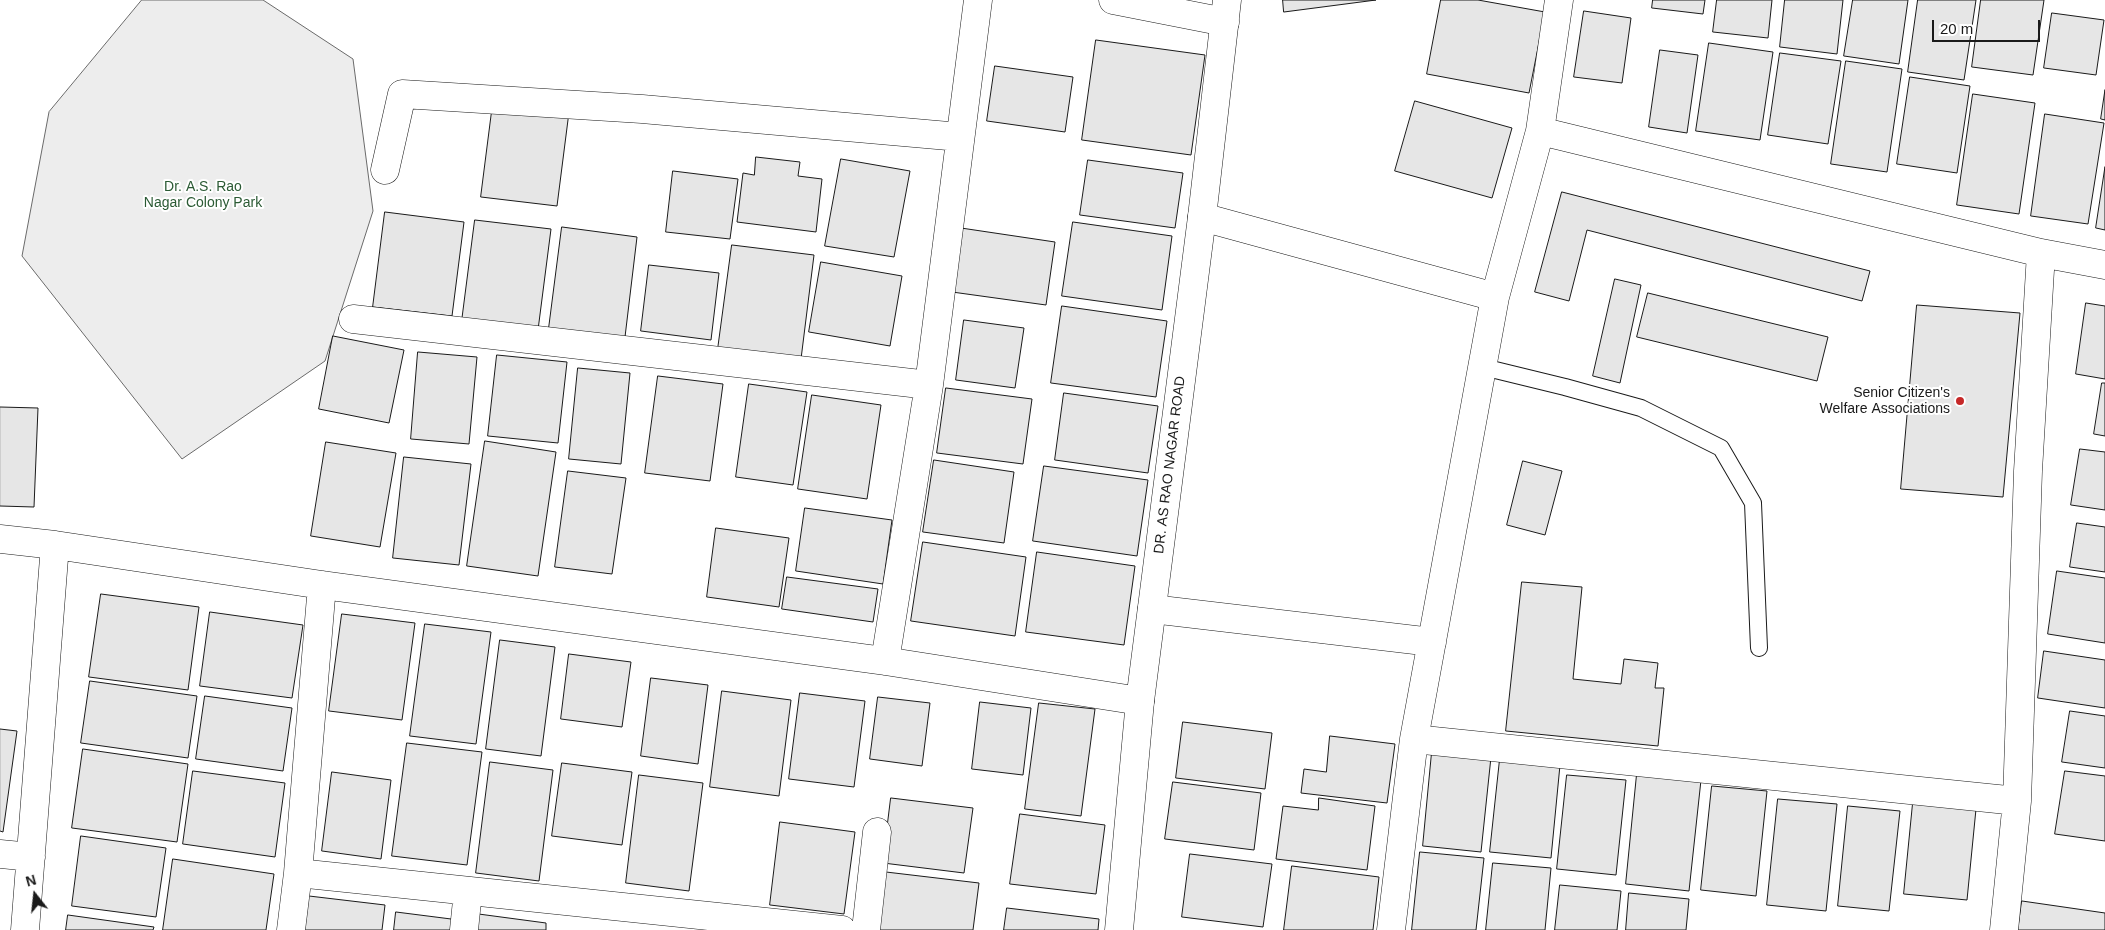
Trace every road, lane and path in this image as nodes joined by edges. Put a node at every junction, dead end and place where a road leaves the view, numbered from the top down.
1 (978, 0) edge
2 (1113, 0) edge
3 (1559, 0) edge
4 (1226, 11) edge
5 (1540, 131) junction
6 (960, 137) junction
7 (385, 170) dead end
8 (1202, 218) junction
9 (2041, 253) junction
10 (2105, 265) edge
11 (1495, 297) junction
12 (353, 320) dead end
13 (1483, 367) junction
14 (929, 384) junction
15 (0, 539) edge
16 (55, 545) junction
17 (322, 585) junction
18 (1152, 609) junction
19 (1432, 642) junction
20 (1759, 648) dead end
21 (886, 661) junction
22 (1140, 701) junction
23 (1414, 739) junction
24 (2017, 800) junction
25 (877, 832) dead end
26 (0, 854) edge
27 (31, 858) junction
28 (298, 873) junction
29 (468, 891) junction
30 (25, 930) edge
31 (291, 930) edge
32 (464, 930) edge
33 (842, 930) edge
34 (866, 930) edge
35 (1119, 930) edge
36 (1391, 930) edge
37 (2004, 930) edge

1 - 6 street
2 - 4 street
3 - 5 street
4 - 8 street, DR. AS RAO NAGAR ROAD
5 - 9 street
5 - 11 street
6 - 7 street
6 - 14 street
8 - 11 street
8 - 18 street, DR. AS RAO NAGAR ROAD
9 - 10 street
9 - 24 street
11 - 13 street
12 - 14 street
13 - 19 street
13 - 20 lane
14 - 21 street
15 - 16 street
16 - 17 street
16 - 27 street
17 - 21 street
17 - 28 street
18 - 19 street
18 - 22 street, DR. AS RAO NAGAR ROAD
19 - 23 street
21 - 22 street
22 - 35 street, DR. AS RAO NAGAR ROAD
23 - 24 street
23 - 36 street
24 - 37 street
25 - 34 street
26 - 27 street
27 - 30 street
28 - 29 street
28 - 31 street
29 - 32 street
29 - 33 street

